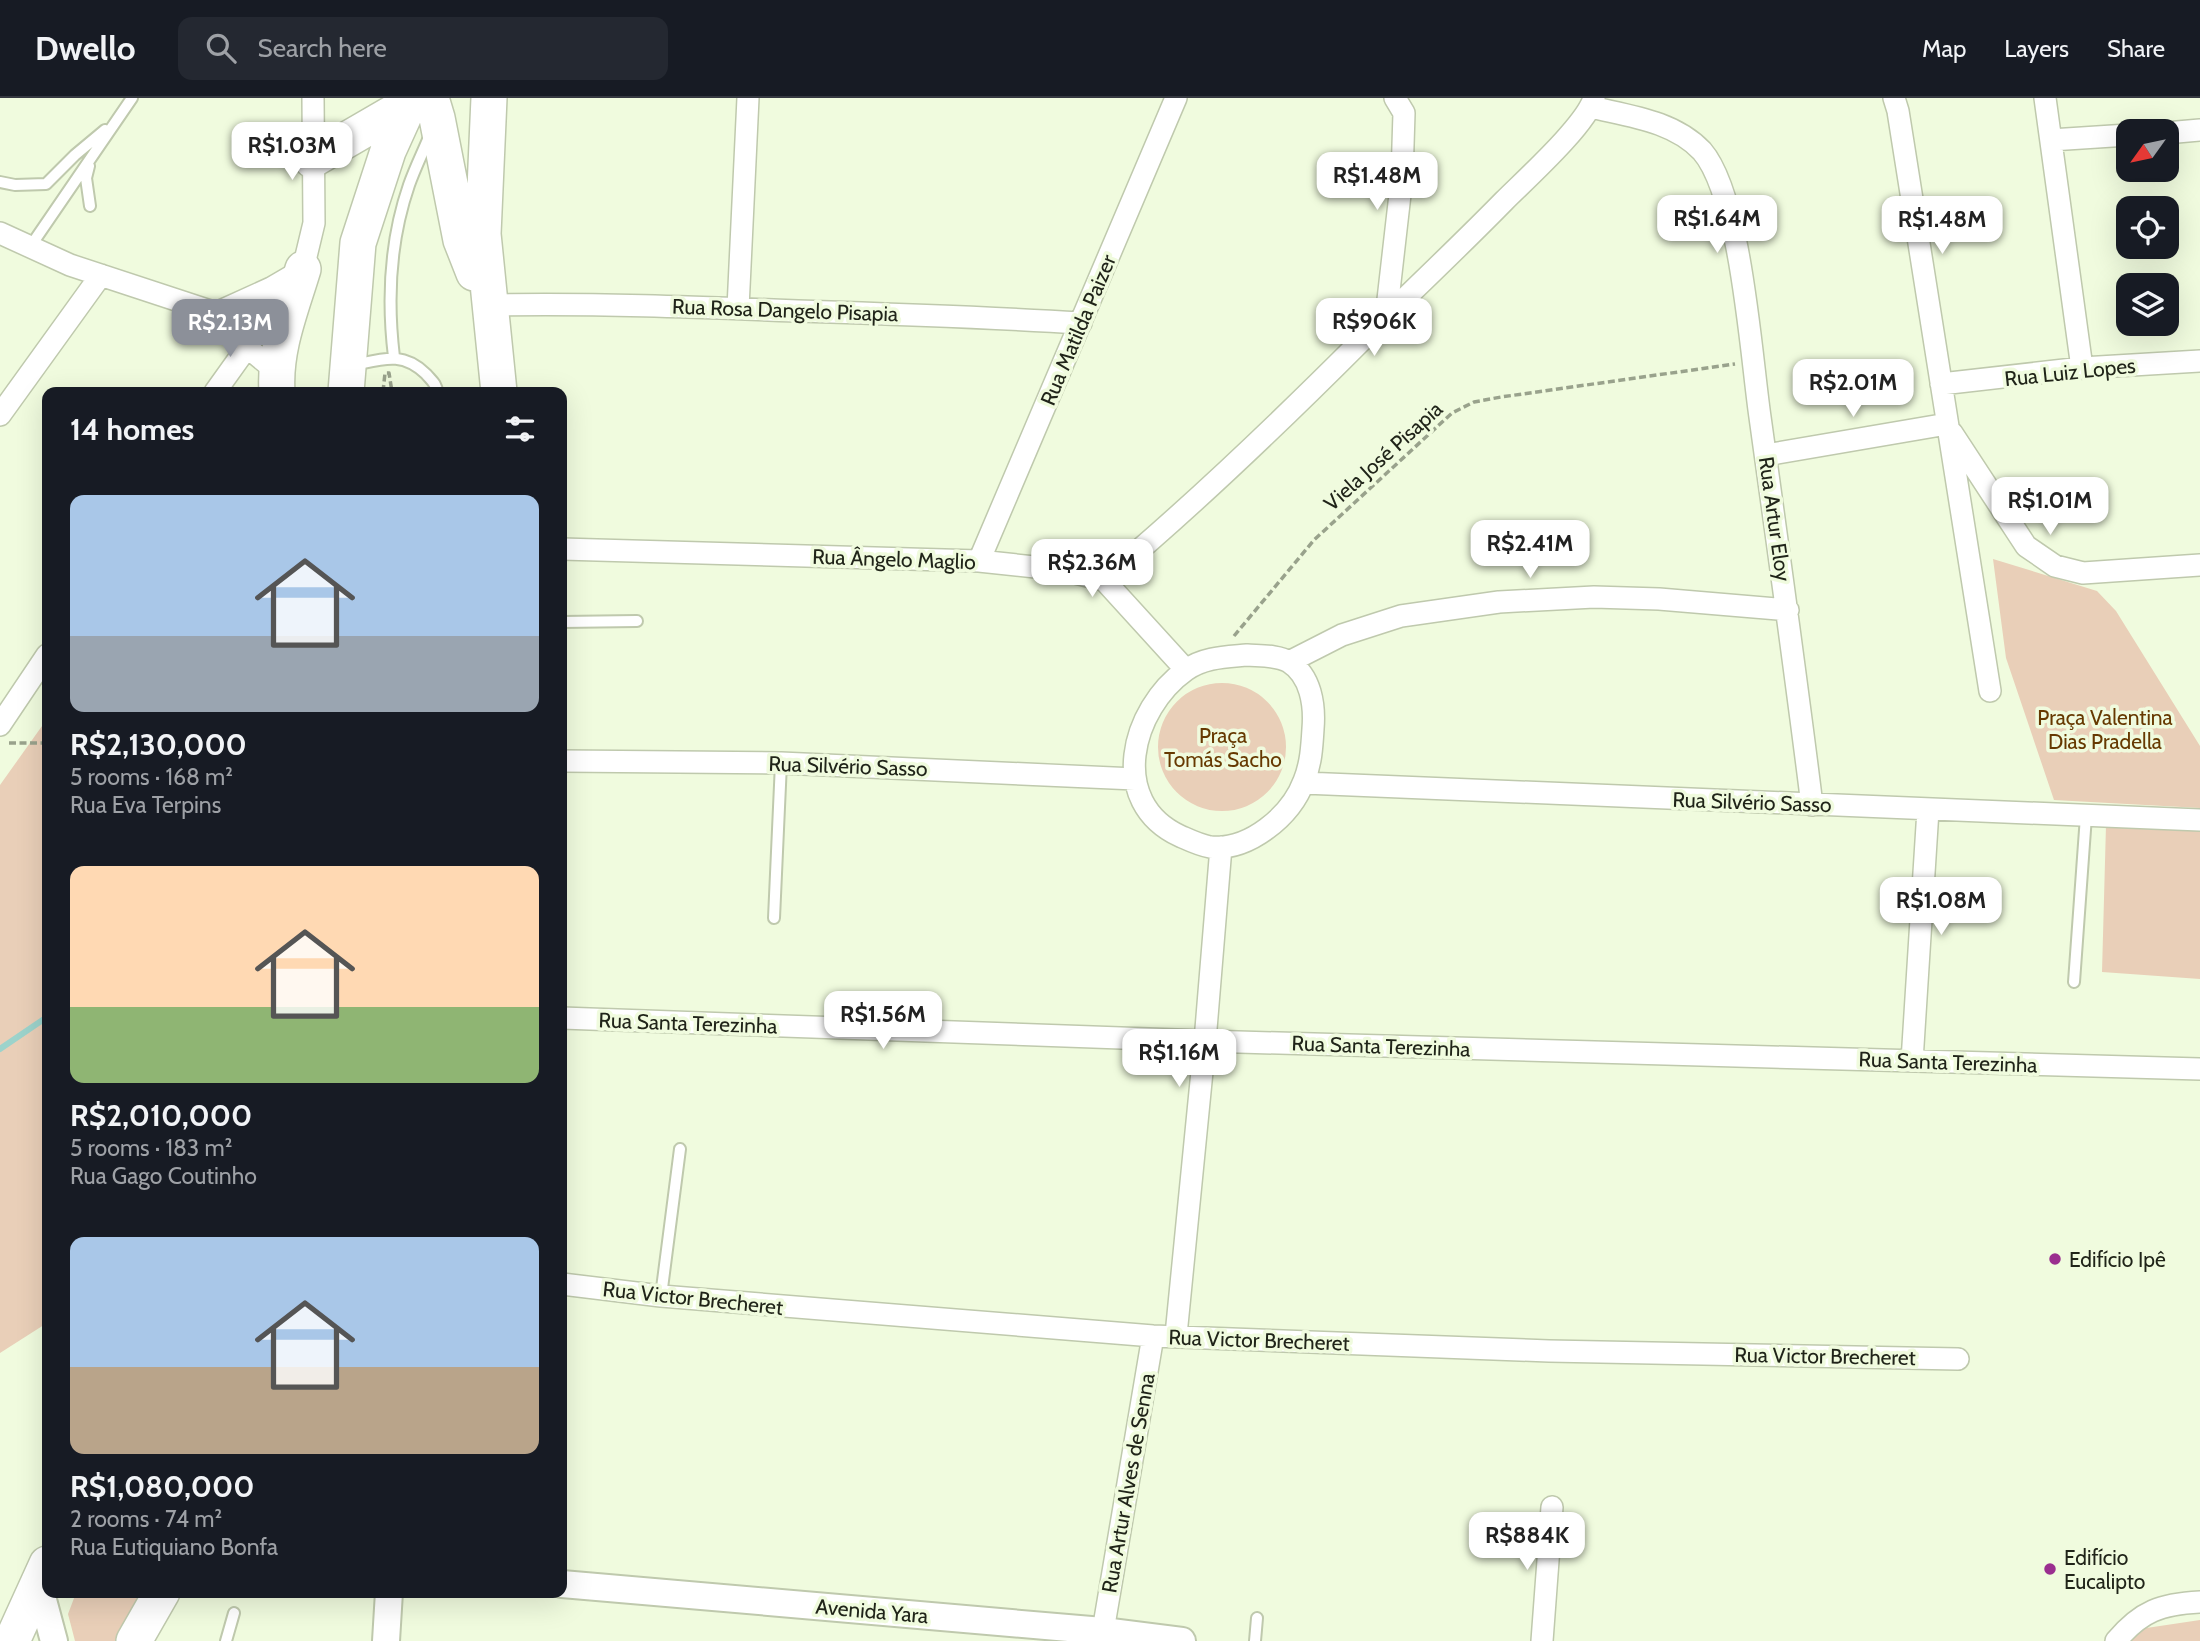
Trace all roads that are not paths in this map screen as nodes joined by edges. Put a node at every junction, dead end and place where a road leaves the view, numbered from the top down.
1 (132, 98) edge
2 (313, 98) edge
3 (489, 98) edge
4 (748, 98) edge
5 (1176, 98) edge
6 (1395, 98) edge
7 (1894, 98) edge
8 (2045, 98) edge
9 (1592, 102) edge
10 (426, 105) edge
11 (116, 122) junction
12 (2200, 130) edge
13 (2179, 132) edge
14 (2116, 136) edge
15 (2051, 141) junction
16 (90, 160) junction
17 (312, 160) junction
18 (0, 182) edge
19 (90, 206) dead end
20 (0, 233) edge
21 (30, 247) junction
22 (303, 269) junction
23 (101, 275) junction
24 (489, 305) junction
25 (738, 309) junction
26 (216, 313) junction
27 (1387, 317) junction
28 (1081, 323) junction
29 (247, 347) junction
30 (394, 357) junction
31 (2200, 361) edge
32 (2082, 368) junction
33 (347, 379) edge
34 (276, 381) edge
35 (1941, 384) junction
36 (219, 387) edge
37 (437, 387) edge
38 (498, 387) edge
39 (0, 415) edge
40 (1947, 424) junction
41 (1766, 455) junction
42 (567, 549) edge
43 (979, 561) junction
44 (2200, 565) edge
45 (1104, 580) junction
46 (1788, 610) junction
47 (637, 621) dead end
48 (567, 622) edge
49 (42, 662) edge
50 (1289, 662) junction
51 (1186, 670) junction
52 (1990, 691) dead end
53 (0, 725) edge
54 (567, 761) edge
55 (781, 763) junction
56 (1135, 779) junction
57 (1304, 783) junction
58 (1812, 805) junction
59 (1928, 810) junction
60 (2086, 816) junction
61 (2200, 820) edge
62 (1222, 846) junction
63 (774, 918) dead end
64 (2074, 982) dead end
65 (567, 1018) edge
66 (1205, 1041) junction
67 (1912, 1061) junction
68 (2200, 1069) edge
69 (680, 1150) dead end
70 (567, 1285) edge
71 (661, 1296) junction
72 (1176, 1335) junction
73 (1153, 1336) junction
74 (1958, 1359) dead end
75 (1552, 1507) dead end
76 (42, 1576) edge
77 (567, 1584) edge
78 (47, 1598) edge
79 (159, 1598) edge
80 (389, 1598) edge
81 (2200, 1602) edge
82 (234, 1613) dead end
83 (1257, 1618) dead end
84 (1103, 1631) junction
85 (1140, 1638) edge
86 (12, 1641) edge
87 (54, 1641) edge
88 (134, 1641) edge
89 (226, 1641) edge
90 (386, 1641) edge
91 (1182, 1641) edge
92 (1255, 1641) edge
93 (1542, 1641) edge
94 (2116, 1641) edge

1 - 11 lane
2 - 17 street
3 - 24 main road
4 - 25 street
5 - 28 street, Rua Matilda Paizer
6 - 27 street
7 - 35 street
8 - 15 street
9 - 27 street
9 - 41 street, Rua Artur Eloy
10 - 17 main road
10 - 24 main road
10 - 30 lane
10 - 33 main road
11 - 16 lane
11 - 18 lane
12 - 13 street
14 - 15 street
15 - 32 street
16 - 19 lane
16 - 21 lane
17 - 22 street
20 - 21 street
21 - 23 street
22 - 26 street
22 - 29 street
22 - 34 main road
23 - 26 street
23 - 39 street
24 - 25 street, Rua Rosa Dangelo Pisapia
24 - 38 main road
25 - 28 street, Rua Rosa Dangelo Pisapia
26 - 29 street
27 - 45 street
28 - 43 street, Rua Matilda Paizer
29 - 34 street
29 - 36 street
30 - 33 lane
30 - 37 lane
31 - 32 street, Rua Luiz Lopes
32 - 35 street, Rua Luiz Lopes
35 - 40 street
40 - 41 street
40 - 44 street
40 - 52 street
41 - 46 street, Rua Artur Eloy
42 - 43 street, Rua Ângelo Maglio
43 - 45 street, Rua Ângelo Maglio
45 - 51 street
46 - 50 street
46 - 58 street, Rua Artur Eloy
47 - 48 lane
49 - 53 street
50 - 51 street
50 - 57 street
51 - 56 street
54 - 55 street, Rua Silvério Sasso
55 - 56 street, Rua Silvério Sasso
55 - 63 lane
56 - 62 street
57 - 58 street, Rua Silvério Sasso
57 - 62 street
58 - 59 street, Rua Silvério Sasso
59 - 60 street, Rua Silvério Sasso
59 - 67 street
60 - 61 street, Rua Silvério Sasso
60 - 64 lane
62 - 66 street
65 - 66 street, Rua Santa Terezinha
66 - 67 street, Rua Santa Terezinha
66 - 72 street
67 - 68 street, Rua Santa Terezinha
69 - 71 lane
70 - 71 street, Rua Victor Brecheret
71 - 73 street, Rua Victor Brecheret
72 - 73 street, Rua Victor Brecheret
72 - 74 street, Rua Victor Brecheret
73 - 84 street, Rua Artur Alves de Senna
75 - 93 street
76 - 86 main road
77 - 84 street, Avenida Yara
78 - 87 street
79 - 88 main road
80 - 90 street
81 - 94 street
82 - 89 lane
83 - 92 lane
84 - 85 street, Avenida Yara
85 - 91 street, Avenida Yara

